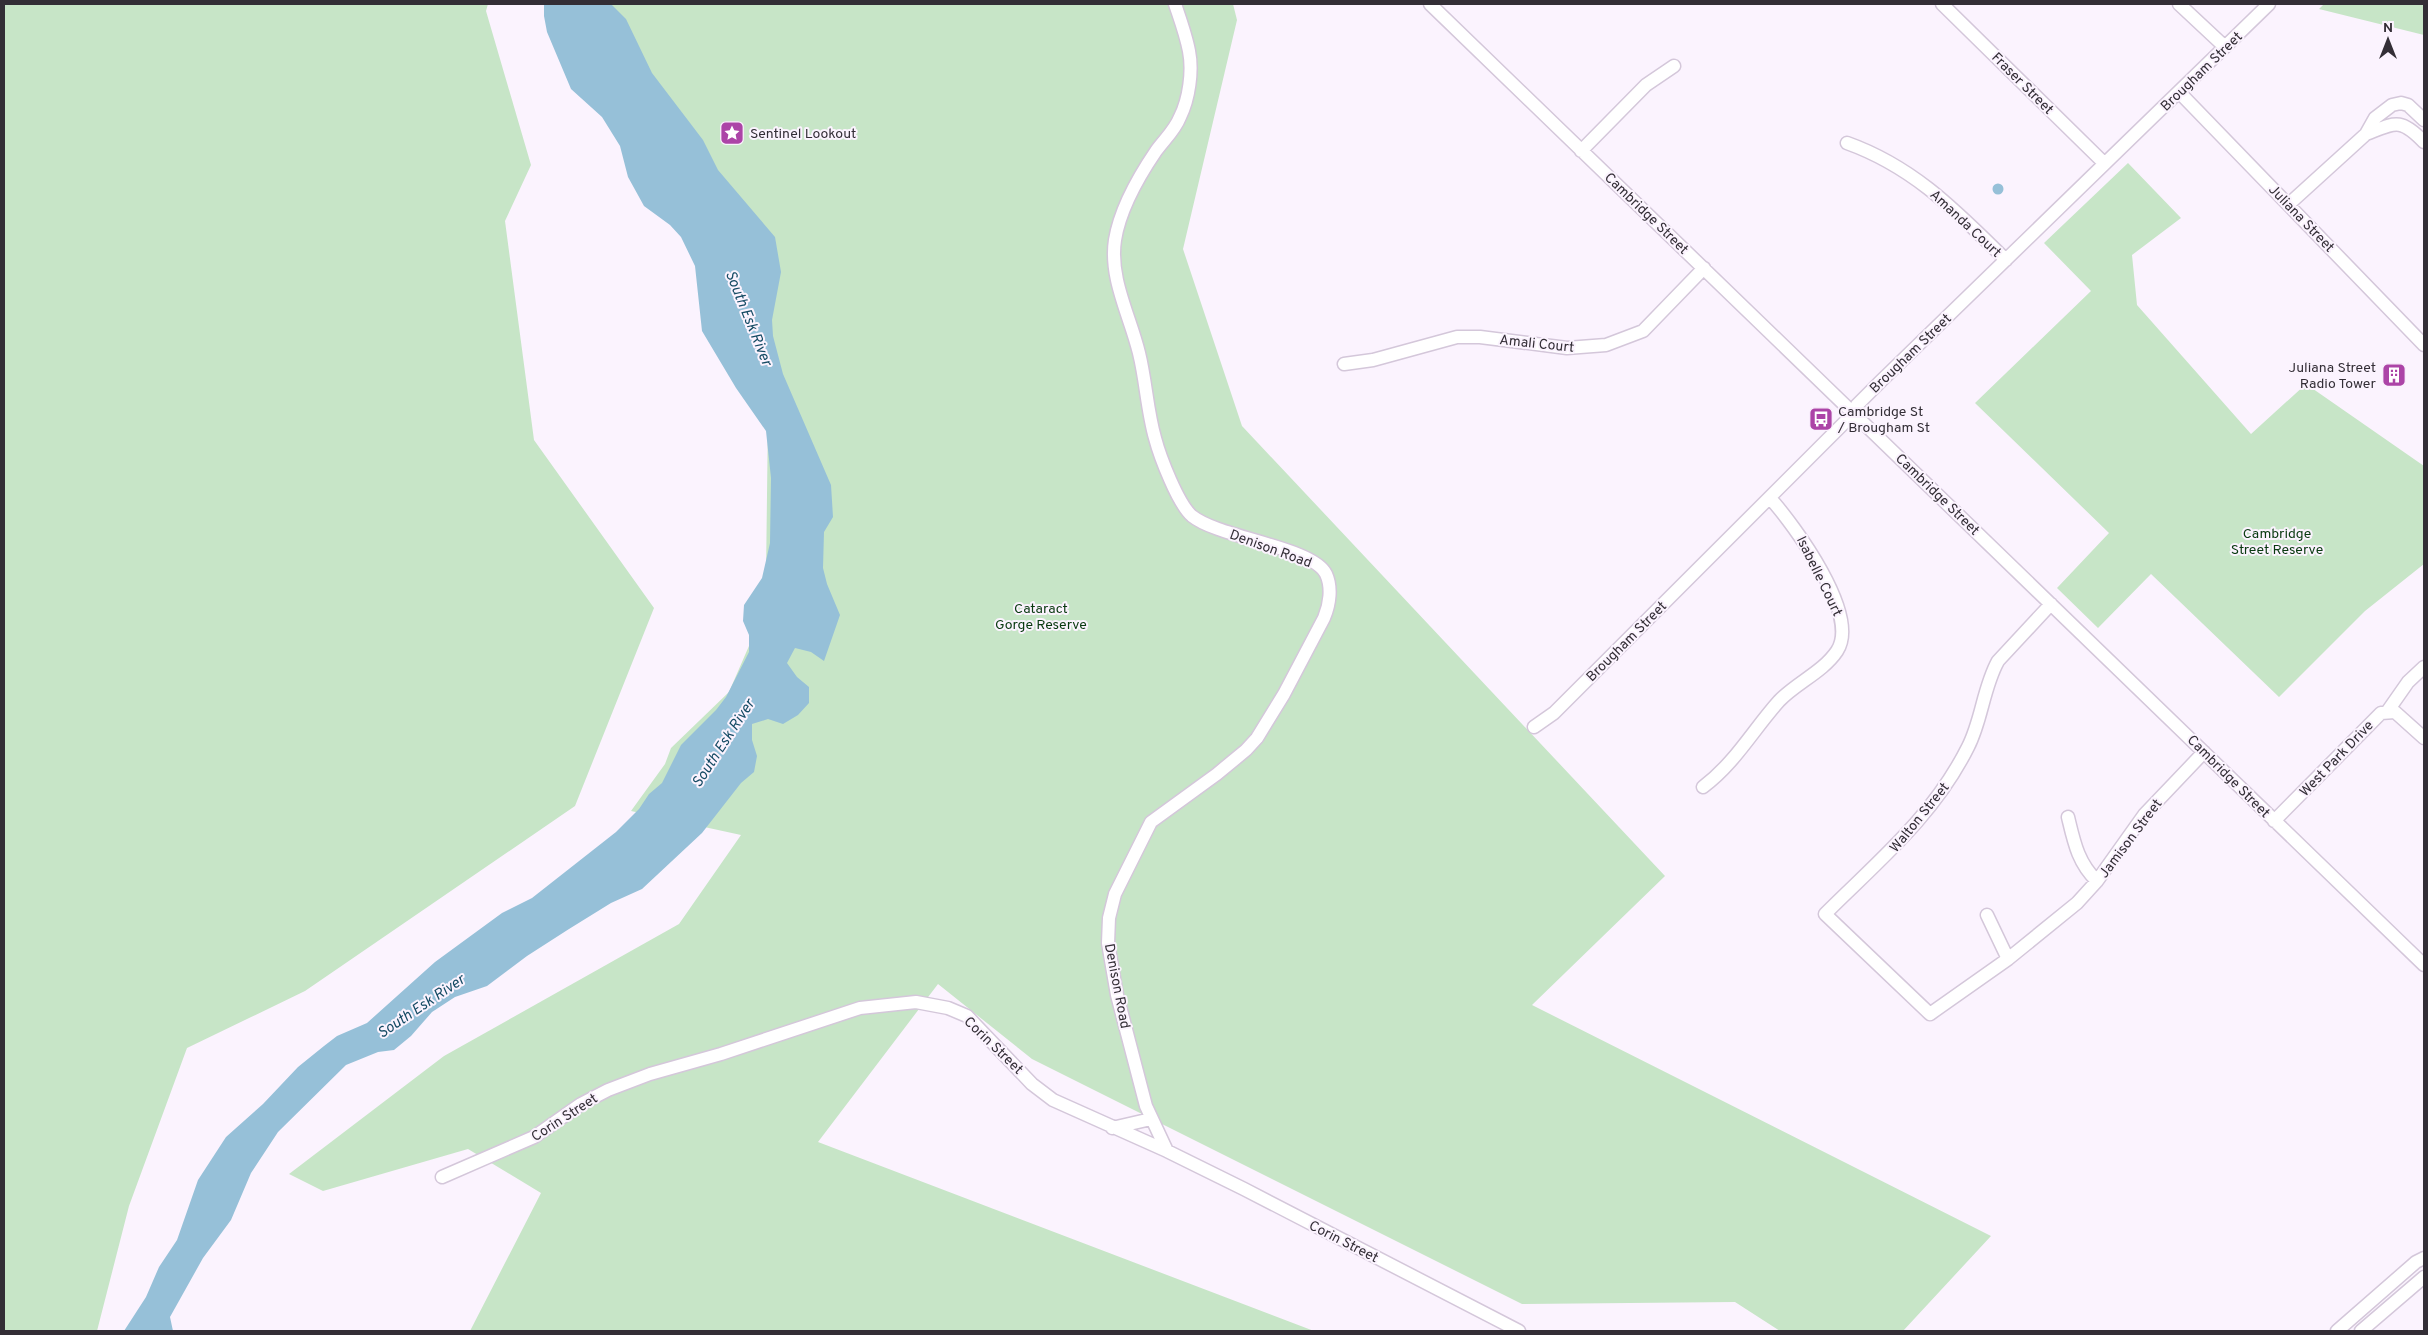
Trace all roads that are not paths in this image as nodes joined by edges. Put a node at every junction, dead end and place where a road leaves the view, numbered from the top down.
1 (1175, 4) edge
2 (1430, 4) edge
3 (1942, 4) edge
4 (2179, 4) edge
5 (2269, 4) edge
6 (2225, 47) junction
7 (1674, 66) dead end
8 (2178, 92) junction
9 (2424, 120) edge
10 (2366, 134) junction
11 (2424, 142) edge
12 (1847, 143) dead end
13 (1581, 150) junction
14 (2104, 163) junction
15 (2289, 204) junction
16 (2006, 260) junction
17 (1704, 268) junction
18 (2424, 345) edge
19 (1344, 364) dead end
20 (1853, 411) junction
21 (1770, 498) junction
22 (2051, 604) junction
23 (2424, 667) edge
24 (2388, 712) junction
25 (1534, 727) dead end
26 (2424, 738) edge
27 (2204, 752) junction
28 (1703, 786) dead end
29 (2068, 817) dead end
30 (2274, 821) junction
31 (2097, 881) junction
32 (1987, 915) dead end
33 (2008, 959) junction
34 (2424, 965) edge
35 (1930, 1014) joint
36 (1151, 1119) junction
37 (1112, 1128) junction
38 (1167, 1151) junction
39 (442, 1177) dead end
40 (2424, 1258) edge
41 (2424, 1277) edge
42 (1519, 1331) edge
43 (2337, 1331) edge
44 (2361, 1331) edge

1 - 36 street, Denison Road
2 - 13 street, Cambridge Street
3 - 14 street, Fraser Street
4 - 6 street
5 - 6 street, Brougham Street
6 - 8 street, Brougham Street
7 - 13 street
8 - 14 street, Brougham Street
8 - 15 street, Juliana Street
9 - 10 street
10 - 11 street
10 - 15 street
12 - 16 street, Amanda Court
13 - 17 street, Cambridge Street
14 - 16 street, Brougham Street
15 - 18 street, Juliana Street
16 - 20 street, Brougham Street
17 - 19 street, Amali Court
17 - 20 street, Cambridge Street
20 - 21 street, Brougham Street
20 - 22 street, Cambridge Street
21 - 25 street, Brougham Street
21 - 28 street, Isabelle Court
22 - 27 street, Cambridge Street
22 - 35 street, Walton Street
23 - 24 street
24 - 26 street, West Park Drive
24 - 30 street, West Park Drive
27 - 30 street, Cambridge Street
27 - 31 street, Jamison Street
29 - 31 street, Jamison Street
30 - 34 street, Cambridge Street
31 - 33 street, Jamison Street
32 - 33 street
33 - 35 street, Jamison Street
36 - 37 street
36 - 38 street, Denison Road
37 - 38 street, Corin Street
37 - 39 street, Corin Street
38 - 42 street, Corin Street
40 - 43 street
41 - 44 street

